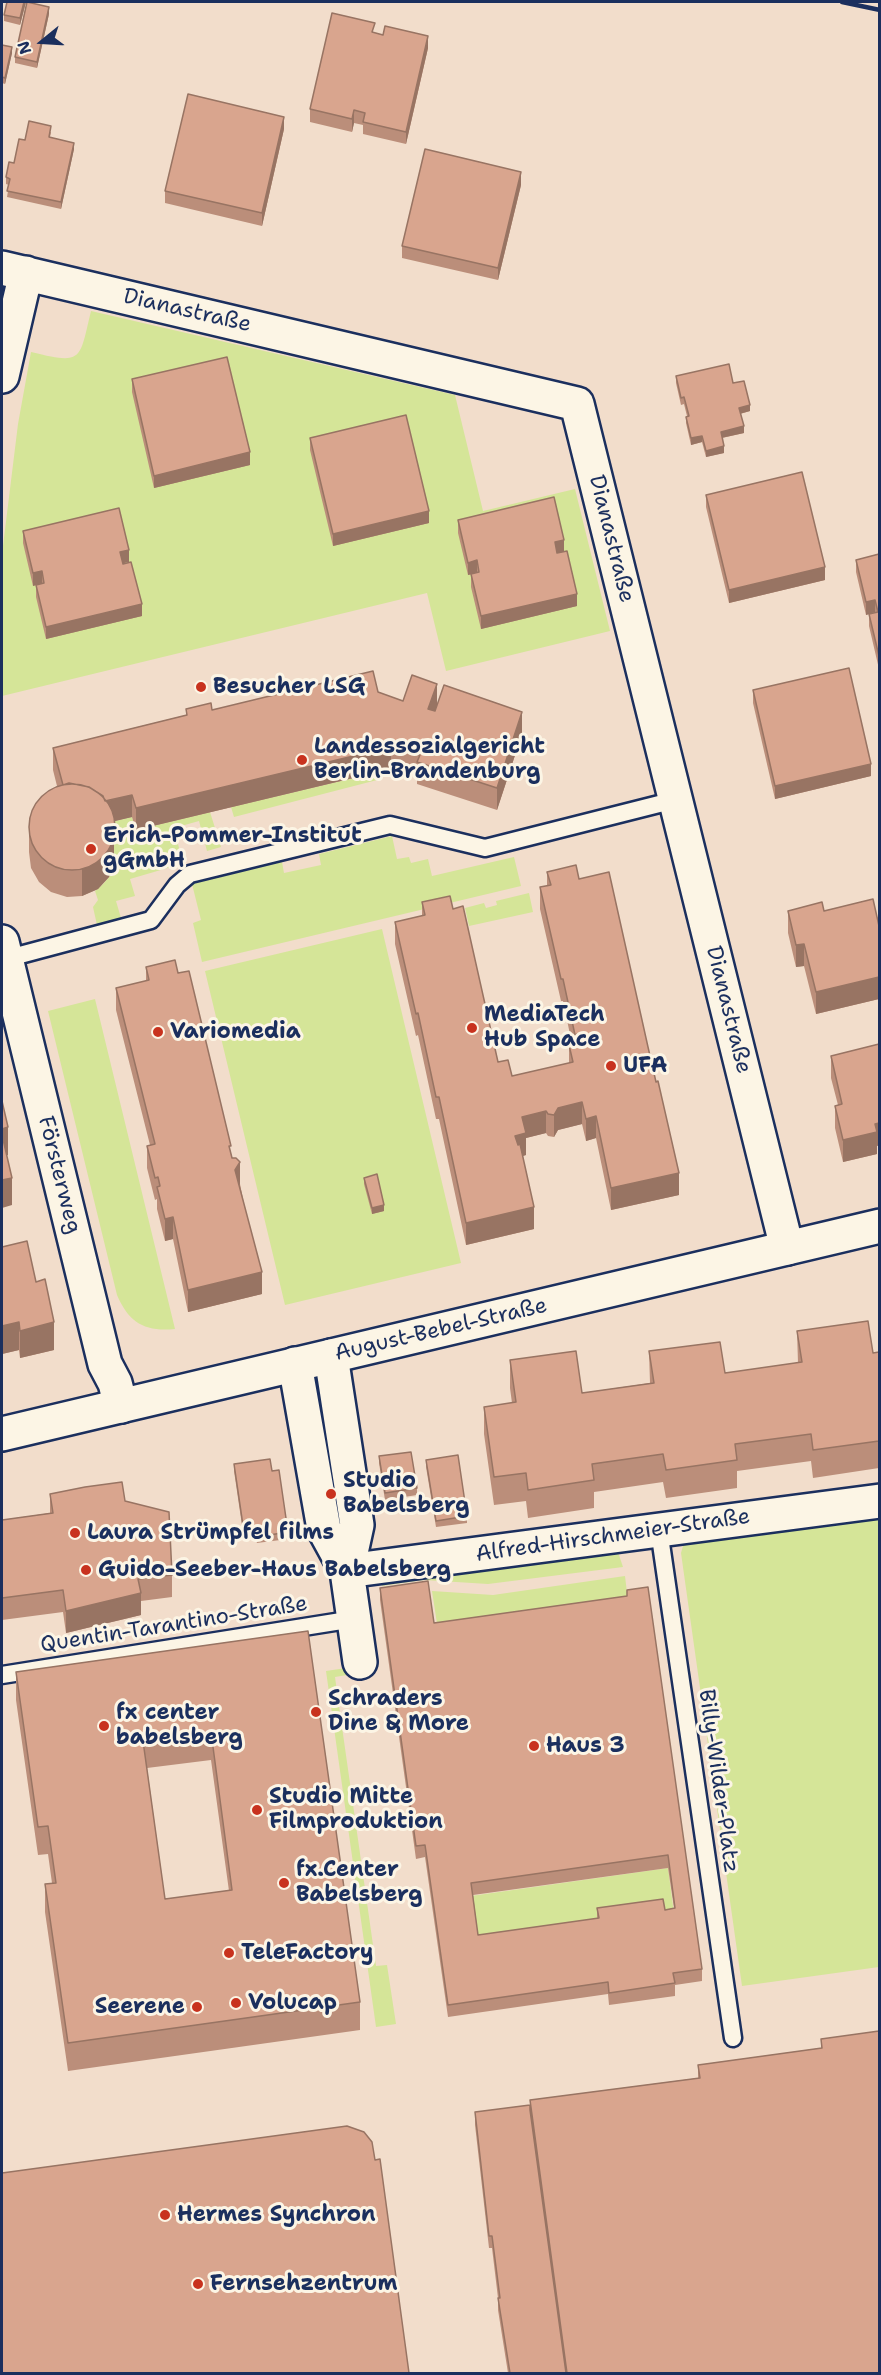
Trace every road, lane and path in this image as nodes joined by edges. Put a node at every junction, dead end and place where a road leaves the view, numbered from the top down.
1 (14, 271) edge
2 (2, 376) edge
3 (675, 800) junction
4 (3, 950) edge
5 (879, 1226) edge
6 (787, 1248) junction
7 (331, 1356) junction
8 (295, 1364) junction
9 (121, 1406) junction
10 (2, 1434) edge
11 (879, 1500) edge
12 (659, 1530) junction
13 (347, 1571) junction
14 (354, 1619) junction
15 (360, 1662) dead end
16 (2, 1675) edge
17 (733, 2038) dead end

1 - 2 street
1 - 3 street, Dianastraße
3 - 4 lane
3 - 6 street, Dianastraße
4 - 9 street, Försterweg
5 - 6 street, August-Bebel-Straße
6 - 7 street, August-Bebel-Straße
7 - 8 street, August-Bebel-Straße
7 - 13 street
8 - 9 street, August-Bebel-Straße
8 - 13 street
9 - 10 street, August-Bebel-Straße
11 - 12 street, Alfred-Hirschmeier-Straße
12 - 13 street, Alfred-Hirschmeier-Straße
12 - 17 lane, Billy-Wilder-Platz
13 - 14 street
14 - 15 street
14 - 16 lane, Quentin-Tarantino-Straße

